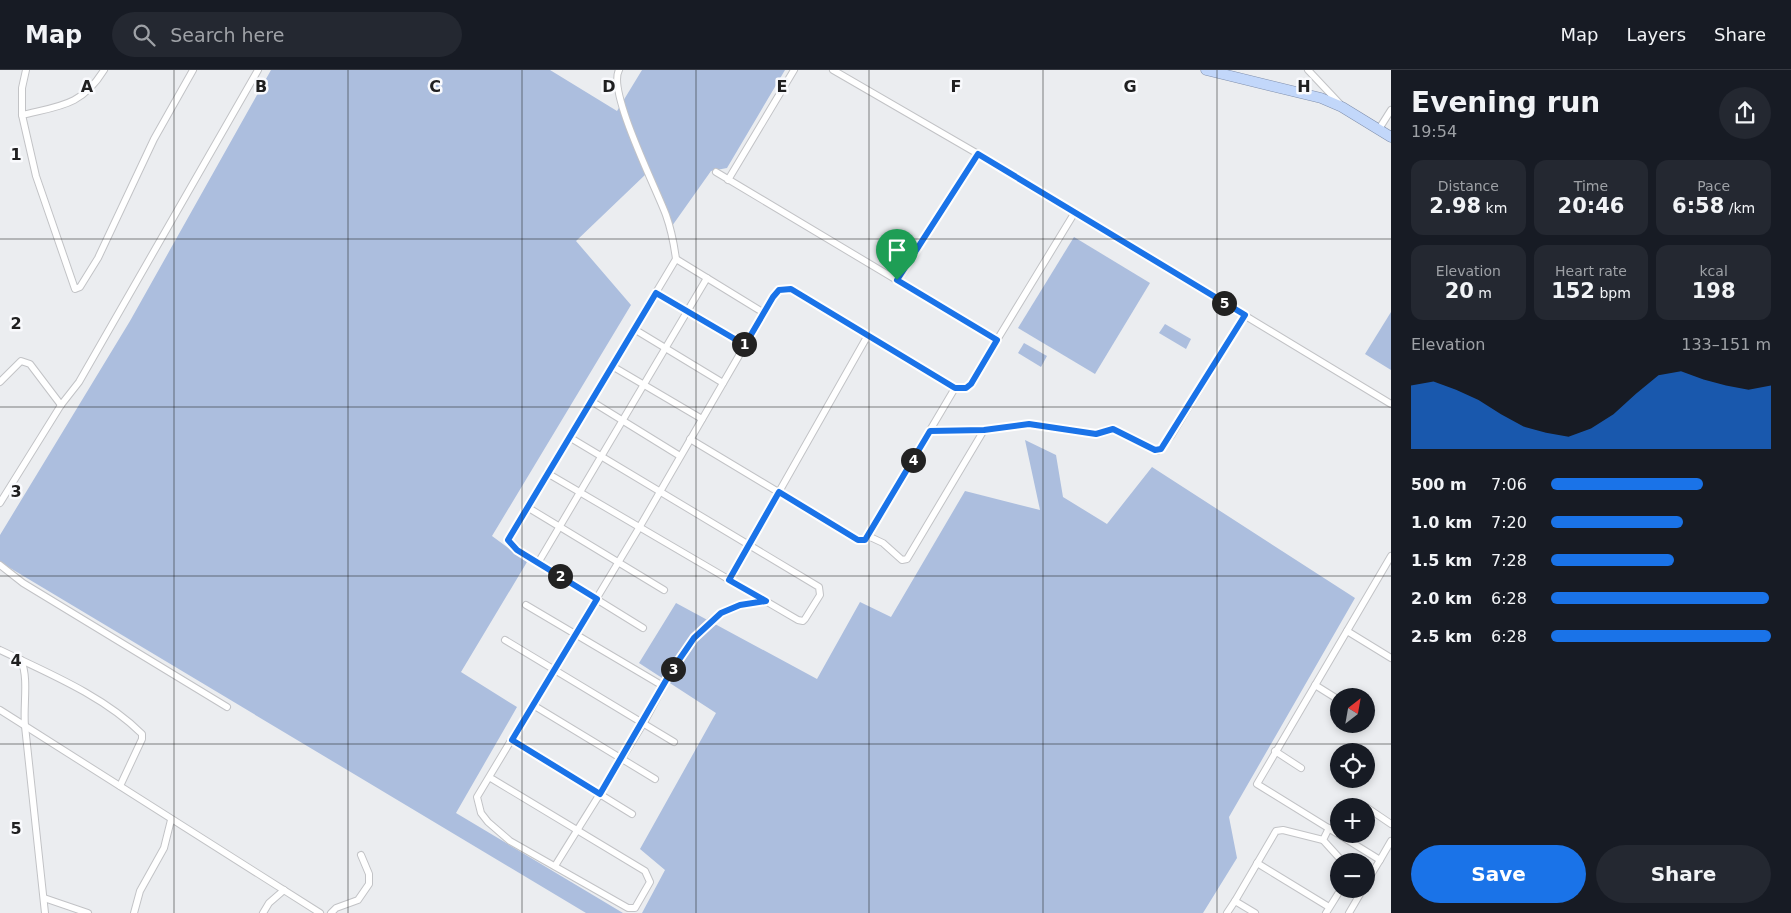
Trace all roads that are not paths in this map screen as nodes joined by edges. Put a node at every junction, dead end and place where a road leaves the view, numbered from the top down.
1 (26, 70) edge
2 (104, 70) edge
3 (194, 70) edge
4 (258, 70) edge
5 (619, 70) edge
6 (794, 70) edge
7 (833, 70) edge
8 (1206, 70) edge
9 (1308, 70) edge
10 (1342, 107) junction
11 (1391, 110) edge
12 (22, 115) junction
13 (1379, 129) junction
14 (1391, 137) edge
15 (978, 154) junction
16 (716, 172) dead end
17 (728, 180) junction
18 (1075, 212) junction
19 (676, 259) junction
20 (707, 278) junction
21 (897, 280) junction
22 (656, 293) junction
23 (687, 311) junction
24 (764, 313) junction
25 (1245, 315) junction
26 (634, 329) junction
27 (868, 335) junction
28 (997, 340) junction
29 (745, 345) junction
30 (665, 348) junction
31 (612, 366) junction
32 (0, 382) edge
33 (723, 383) junction
34 (644, 384) junction
35 (955, 388) junction
36 (591, 402) junction
37 (1391, 404) edge
38 (61, 405) junction
39 (622, 420) junction
40 (702, 420) junction
41 (984, 430) junction
42 (930, 431) junction
43 (569, 437) junction
44 (690, 439) junction
45 (601, 456) junction
46 (680, 456) junction
47 (547, 473) junction
48 (660, 491) junction
49 (580, 492) junction
50 (779, 492) junction
51 (0, 503) edge
52 (527, 507) junction
53 (559, 527) junction
54 (639, 528) junction
55 (868, 536) junction
56 (750, 545) junction
57 (1391, 556) edge
58 (538, 563) junction
59 (618, 563) junction
60 (0, 565) edge
61 (729, 580) junction
62 (664, 590) dead end
63 (597, 599) junction
64 (766, 601) junction
65 (526, 605) dead end
66 (643, 628) dead end
67 (1347, 631) junction
68 (575, 635) junction
69 (505, 640) dead end
70 (0, 650) edge
71 (1391, 658) edge
72 (21, 660) junction
73 (553, 670) junction
74 (1315, 685) junction
75 (663, 686) junction
76 (1330, 694) edge
77 (533, 705) junction
78 (227, 707) dead end
79 (0, 710) edge
80 (643, 723) junction
81 (25, 726) junction
82 (512, 740) junction
83 (674, 742) dead end
84 (1275, 751) junction
85 (621, 759) junction
86 (1301, 768) dead end
87 (489, 777) junction
88 (655, 779) dead end
89 (120, 786) junction
90 (600, 794) junction
91 (1375, 813) edge
92 (632, 814) dead end
93 (171, 820) junction
94 (1391, 824) edge
95 (1329, 828) junction
96 (577, 830) junction
97 (1323, 840) junction
98 (1391, 841) edge
99 (1335, 853) edge
100 (361, 855) dead end
101 (1380, 860) junction
102 (1257, 863) junction
103 (555, 866) junction
104 (1375, 868) edge
105 (284, 890) junction
106 (44, 898) junction
107 (1335, 898) edge
108 (1357, 898) edge
109 (1235, 901) junction
110 (1328, 910) edge
111 (45, 913) edge
112 (88, 913) edge
113 (134, 913) edge
114 (263, 913) edge
115 (320, 913) edge
116 (331, 913) edge
117 (1228, 913) edge
118 (1255, 913) edge
119 (1348, 913) edge

1 - 12 street
2 - 12 street
3 - 12 street
4 - 38 street
5 - 19 street
6 - 17 street
7 - 15 street
8 - 10 highway
9 - 10 street
10 - 13 highway
11 - 13 street
13 - 14 highway
15 - 18 street
15 - 21 street
16 - 17 street
17 - 21 street
18 - 25 street
18 - 28 street
19 - 20 street
19 - 22 street
20 - 23 street
20 - 24 street
21 - 28 street
22 - 23 street
22 - 26 street
23 - 29 street
23 - 30 street
24 - 27 street
24 - 29 street
25 - 37 street
25 - 41 street
26 - 30 street
26 - 31 street
27 - 35 street
27 - 50 street
28 - 35 street
29 - 33 street
30 - 33 street
30 - 34 street
31 - 34 street
31 - 36 street
32 - 38 street
33 - 40 street
34 - 39 street
34 - 40 street
35 - 42 street
36 - 39 street
36 - 43 street
38 - 51 street
39 - 45 street
39 - 46 street
40 - 44 street
41 - 42 street
41 - 55 street
42 - 55 street
43 - 45 street
43 - 47 street
44 - 46 street
44 - 50 street
45 - 48 street
45 - 49 street
46 - 48 street
47 - 49 street
47 - 52 street
48 - 54 street
48 - 56 street
49 - 53 street
49 - 54 street
50 - 55 street
50 - 56 street
52 - 53 street
52 - 58 street
53 - 58 street
53 - 59 street
54 - 59 street
54 - 61 street
56 - 61 street
56 - 64 street
57 - 67 street
58 - 63 street
59 - 62 street
59 - 63 street
60 - 78 street
61 - 64 street
63 - 66 street
63 - 68 street
64 - 75 street
65 - 68 street
67 - 71 street
67 - 74 street
68 - 73 street
68 - 75 street
69 - 73 street
70 - 72 street
72 - 81 street
72 - 89 street
73 - 77 street
73 - 80 street
74 - 76 street
74 - 84 street
75 - 80 street
77 - 82 street
77 - 85 street
79 - 81 street
80 - 83 street
80 - 85 street
81 - 89 street
81 - 106 street
82 - 87 street
82 - 90 street
84 - 86 street
84 - 95 street
85 - 88 street
85 - 90 street
87 - 96 street
87 - 103 street
89 - 93 street
90 - 92 street
90 - 96 street
91 - 94 street
93 - 105 street
93 - 113 street
95 - 97 street
95 - 101 street
96 - 103 street
96 - 103 street
97 - 99 street
97 - 102 street
98 - 101 street
100 - 116 street
101 - 104 street
102 - 109 street
102 - 110 street
105 - 114 street
105 - 115 street
106 - 111 street
106 - 112 street
107 - 110 street
108 - 119 street
109 - 117 street
109 - 118 street

